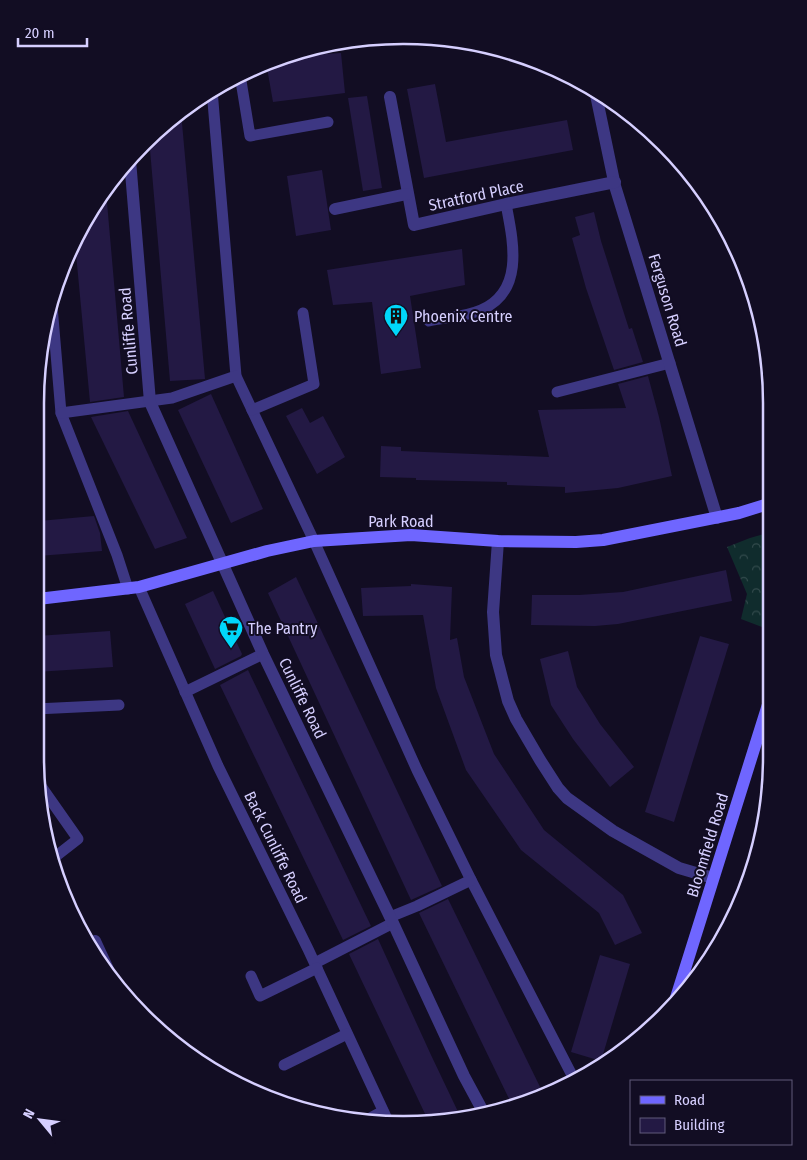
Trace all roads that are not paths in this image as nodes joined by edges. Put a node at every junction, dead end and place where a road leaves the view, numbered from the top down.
1 (241, 83) edge
2 (390, 97) dead end
3 (213, 99) edge
4 (597, 101) edge
5 (328, 122) dead end
6 (131, 169) edge
7 (615, 182) junction
8 (407, 194) junction
9 (506, 204) junction
10 (335, 209) dead end
11 (303, 313) dead end
12 (429, 321) dead end
13 (53, 322) edge
14 (670, 362) junction
15 (236, 376) junction
16 (558, 392) dead end
17 (150, 402) junction
18 (252, 410) junction
19 (61, 413) junction
20 (763, 506) edge
21 (717, 518) junction
22 (314, 541) junction
23 (498, 541) junction
24 (222, 564) junction
25 (134, 588) junction
26 (44, 598) edge
27 (263, 654) junction
28 (185, 692) junction
29 (119, 705) dead end
30 (44, 709) edge
31 (763, 721) edge
32 (46, 794) edge
33 (58, 855) edge
34 (713, 878) junction
35 (471, 880) junction
36 (391, 920) junction
37 (316, 966) junction
38 (251, 976) dead end
39 (679, 988) edge
40 (347, 1034) junction
41 (284, 1064) dead end
42 (572, 1074) edge
43 (481, 1107) edge
44 (386, 1116) edge

1 - 5 lane
2 - 8 street, Stratford Place
3 - 15 lane
4 - 7 street, Ferguson Road
6 - 17 street, Cunliffe Road
7 - 9 street, Stratford Place
7 - 14 street, Ferguson Road
8 - 9 street, Stratford Place
8 - 10 street
9 - 12 lane
11 - 18 lane
13 - 19 lane, Back Cunliffe Road
14 - 16 lane
14 - 21 street, Ferguson Road
15 - 17 lane
15 - 18 lane
17 - 19 lane
17 - 24 street, Cunliffe Road
18 - 22 lane
19 - 25 lane, Back Cunliffe Road
20 - 21 main road, Park Road
21 - 23 main road, Park Road
22 - 23 main road, Park Road
22 - 24 main road, Park Road
22 - 35 lane
23 - 34 street
24 - 25 main road, Park Road
24 - 27 street, Cunliffe Road
25 - 26 main road, Park Road
25 - 28 lane, Back Cunliffe Road
27 - 28 lane
27 - 36 street, Cunliffe Road
28 - 37 lane, Back Cunliffe Road
29 - 30 lane
31 - 34 main road, Bloomfield Road
32 - 33 lane
34 - 39 main road, Bloomfield Road
35 - 36 lane
35 - 42 lane
36 - 37 lane
36 - 43 street, Cunliffe Road
37 - 38 lane
37 - 40 lane, Back Cunliffe Road
40 - 41 lane
40 - 44 lane, Back Cunliffe Road

